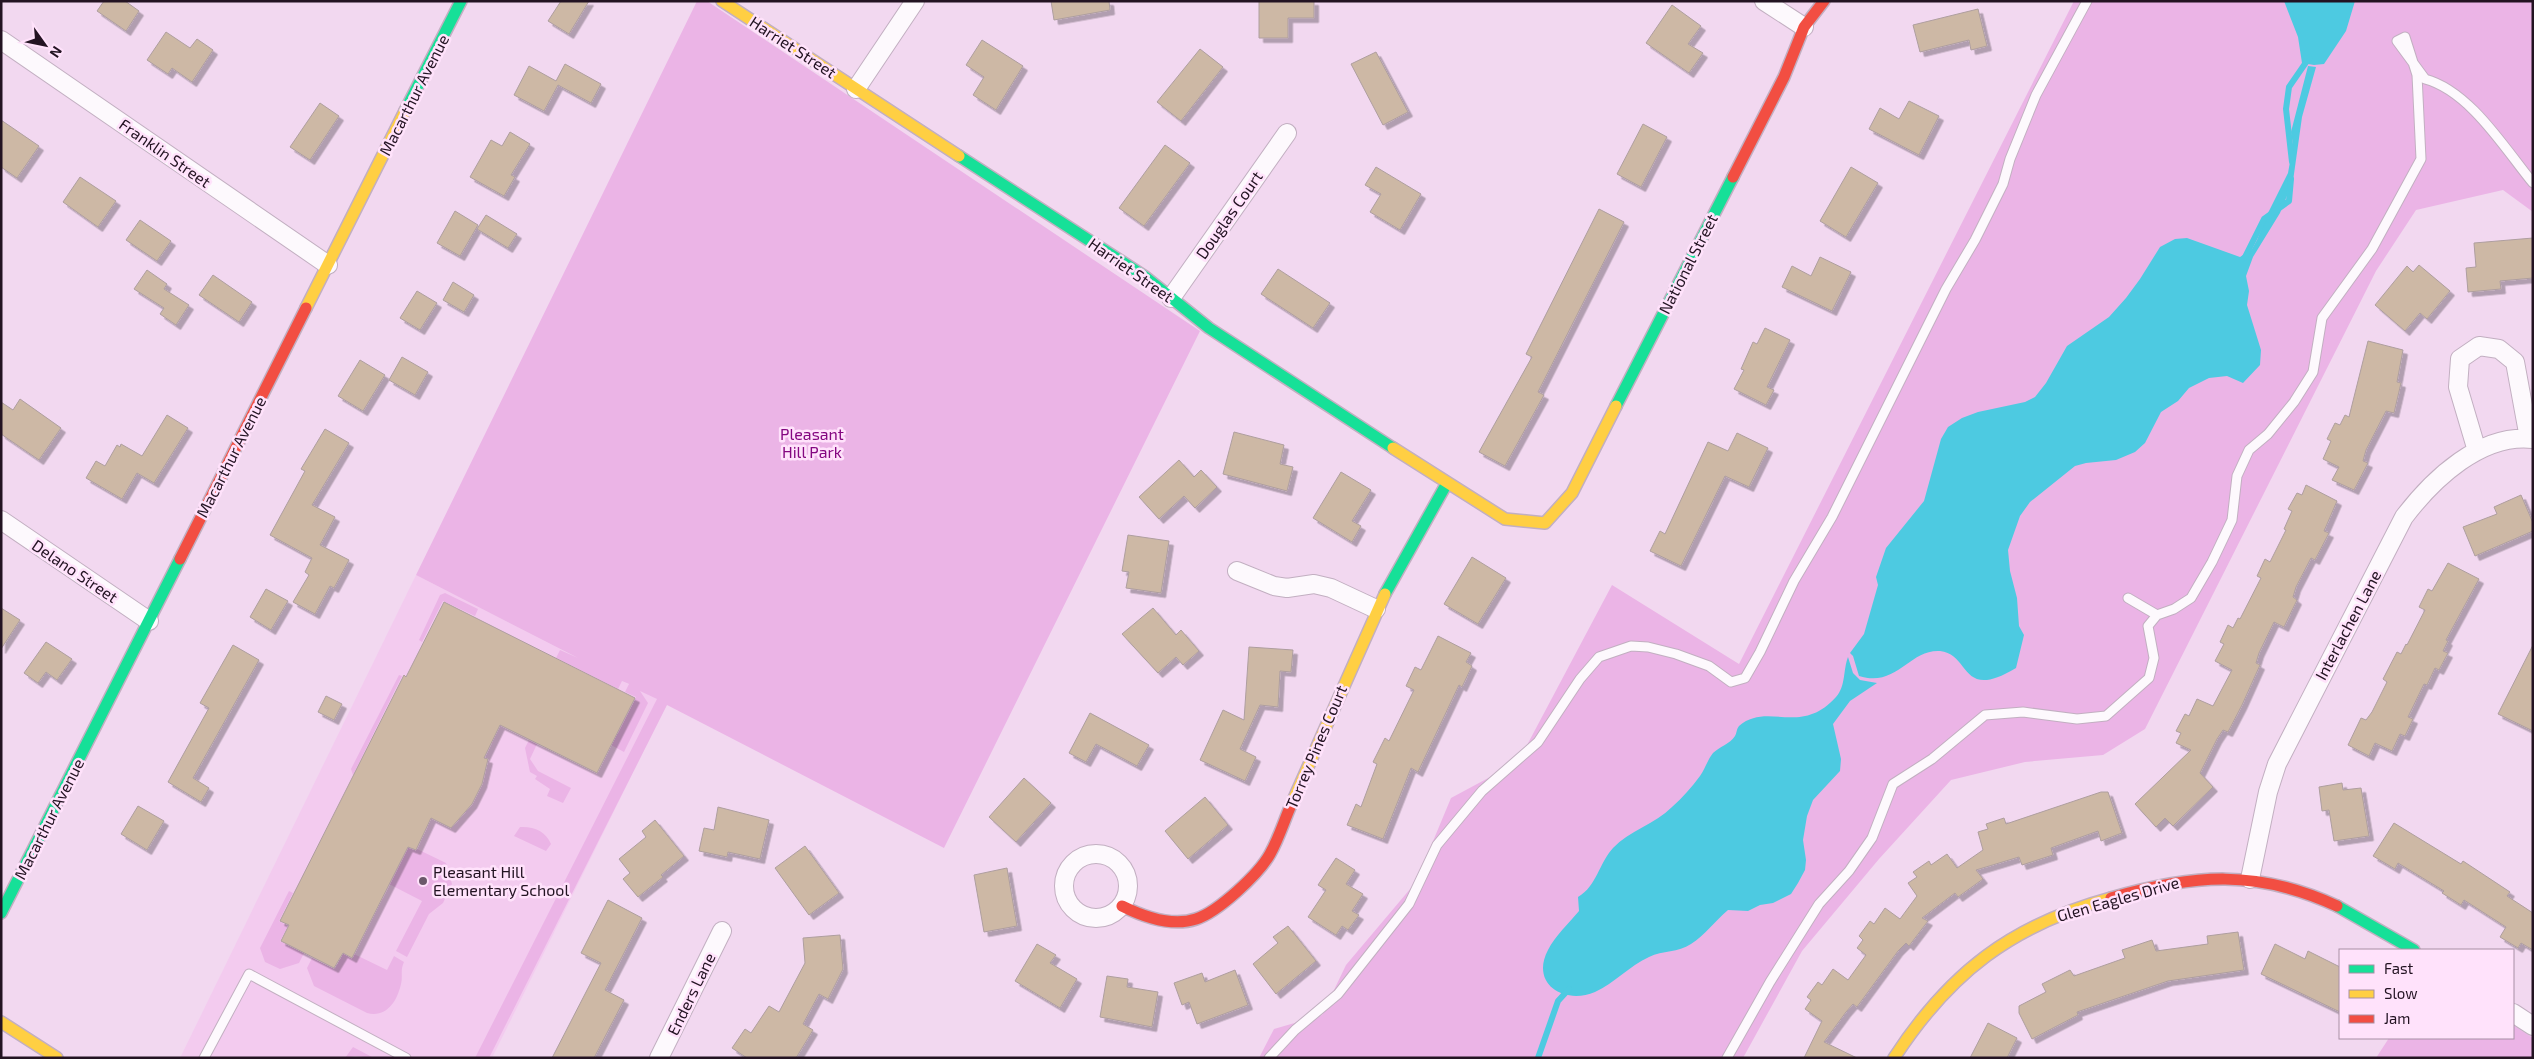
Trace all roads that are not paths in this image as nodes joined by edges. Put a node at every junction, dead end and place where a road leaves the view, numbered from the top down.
1 (461, 1) edge
2 (722, 1) edge
3 (915, 1) edge
4 (1764, 1) edge
5 (1824, 1) edge
6 (2087, 1) edge
7 (1804, 27) junction
8 (1, 40) edge
9 (856, 89) junction
10 (1287, 133) dead end
11 (2533, 183) edge
12 (328, 265) junction
13 (1171, 298) junction
14 (2531, 439) edge
15 (2477, 451) junction
16 (1447, 484) junction
17 (1, 520) edge
18 (1545, 523) joint
19 (1237, 571) dead end
20 (2128, 598) dead end
21 (1376, 609) junction
22 (2157, 615) junction
23 (149, 621) junction
24 (2250, 879) junction
25 (1122, 906) dead end
26 (1, 913) edge
27 (722, 931) dead end
28 (2412, 949) edge
29 (2514, 1014) edge
30 (1, 1022) edge
31 (2533, 1026) edge
32 (57, 1058) edge
33 (204, 1058) edge
34 (406, 1058) edge
35 (659, 1058) edge
36 (1269, 1058) edge
37 (1727, 1058) edge
38 (1894, 1058) edge

1 - 12 street, Macarthur Avenue
2 - 9 street, Harriet Street
3 - 9 street
4 - 7 street
5 - 7 street, National Street
6 - 36 lane
7 - 18 street, National Street
8 - 12 street, Franklin Street
9 - 13 street, Harriet Street
10 - 13 street, Douglas Court
11 - 22 lane
12 - 23 street, Macarthur Avenue
13 - 16 street, Harriet Street
14 - 15 street, Interlachen Lane
14 - 15 street
15 - 24 street, Interlachen Lane
16 - 18 street, Harriet Street
16 - 21 street, Torrey Pines Court
17 - 23 street, Delano Street
19 - 21 street
20 - 22 lane
21 - 25 street, Torrey Pines Court
22 - 37 lane
23 - 26 street, Macarthur Avenue
24 - 28 street, Glen Eagles Drive
24 - 38 street, Glen Eagles Drive
27 - 35 street, Enders Lane
29 - 31 street
30 - 32 street
33 - 34 lane

